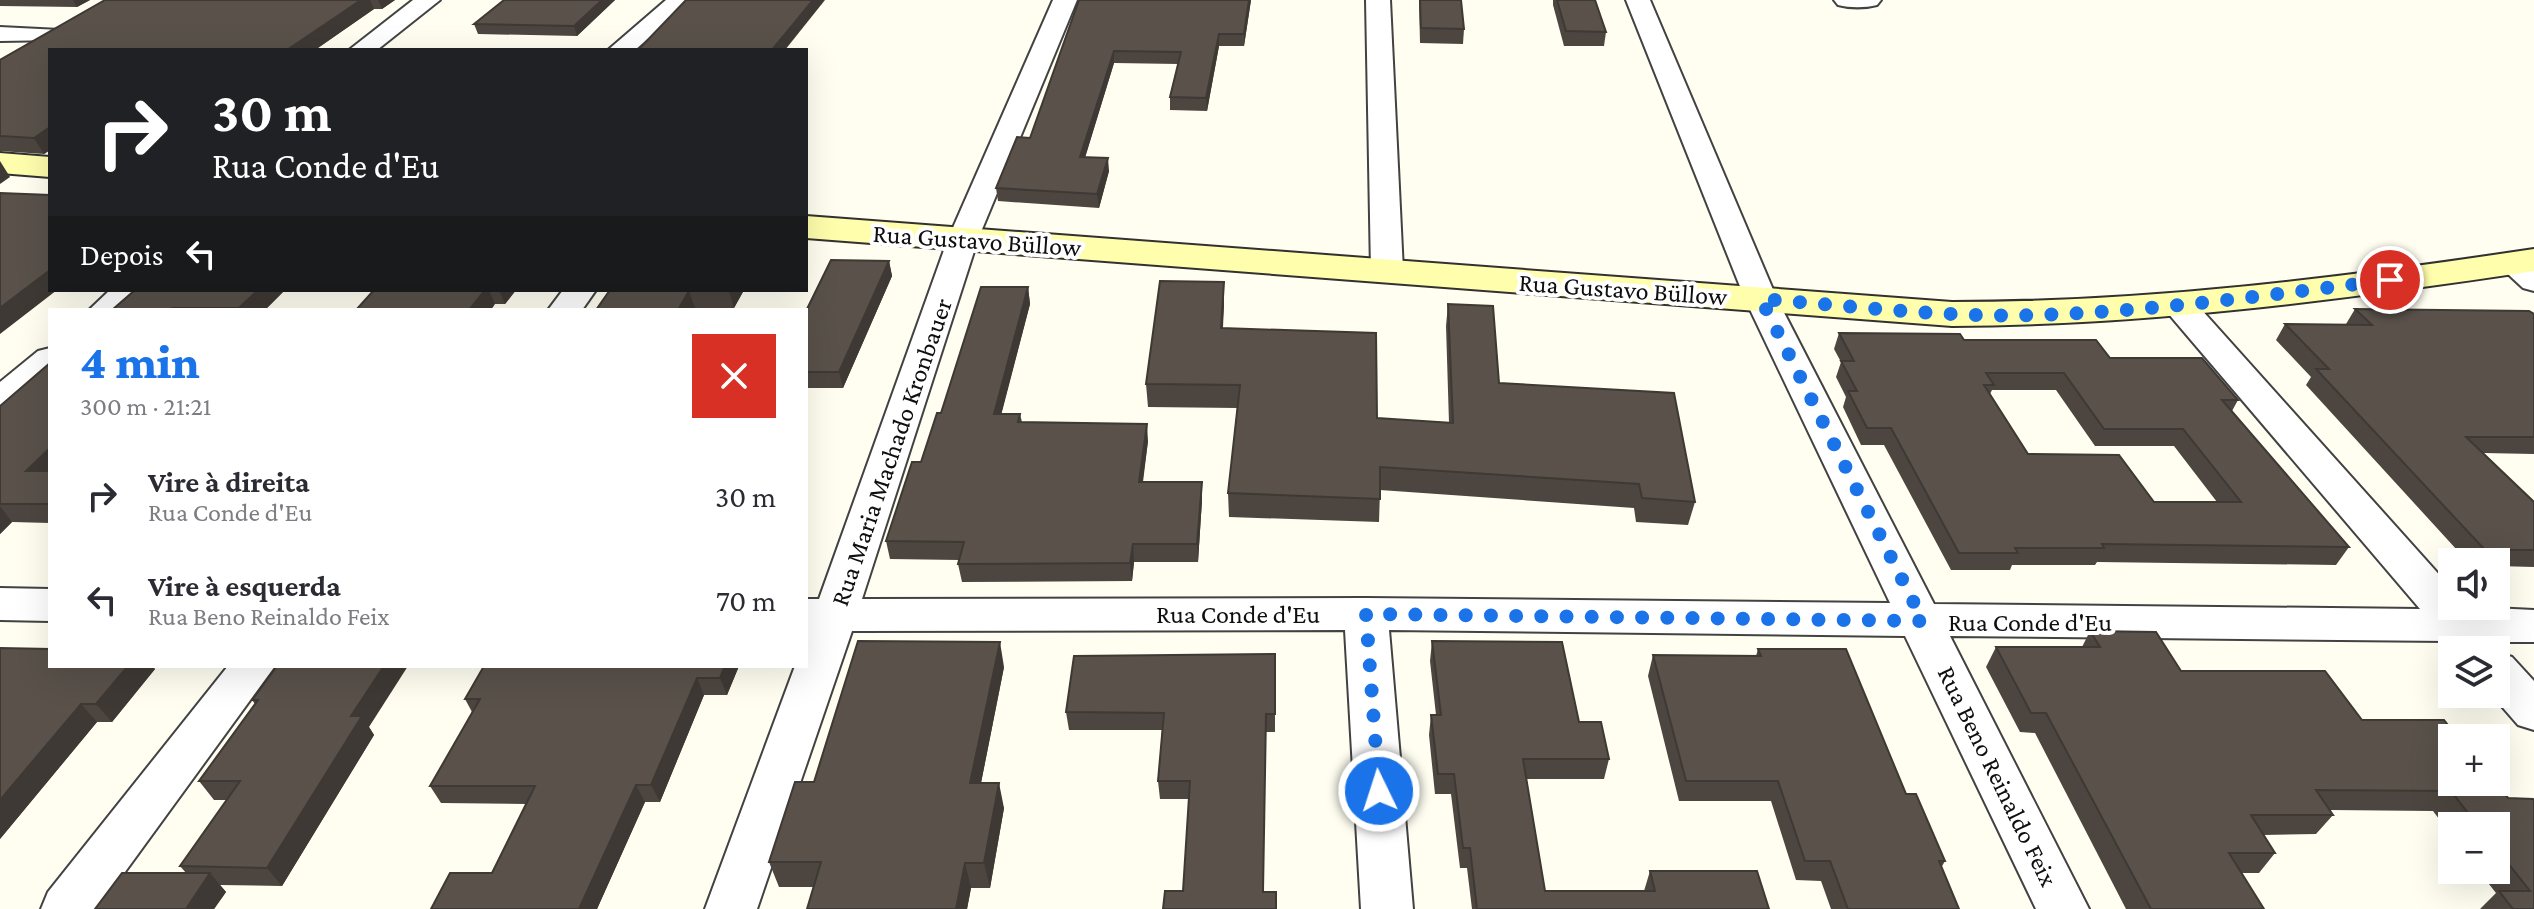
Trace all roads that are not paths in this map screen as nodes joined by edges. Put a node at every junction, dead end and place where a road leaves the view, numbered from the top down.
1 (428, 0) edge
2 (680, 0) edge
3 (1065, 0) edge
4 (1378, 0) edge
5 (1638, 0) edge
6 (1846, 0) edge
7 (1869, 0) edge
8 (75, 21) edge
9 (0, 34) edge
10 (51, 35) junction
11 (364, 48) edge
12 (622, 48) edge
13 (13, 57) edge
14 (0, 163) edge
15 (48, 167) edge
16 (808, 227) edge
17 (963, 239) junction
18 (2527, 268) edge
19 (1387, 271) junction
20 (128, 292) edge
21 (1761, 299) junction
22 (2179, 305) junction
23 (108, 308) edge
24 (48, 360) edge
25 (0, 401) edge
26 (0, 604) edge
27 (48, 605) edge
28 (1366, 614) junction
29 (821, 616) edge
30 (1923, 621) junction
31 (2534, 626) edge
32 (2467, 636) edge
33 (2480, 636) edge
34 (2438, 637) edge
35 (808, 658) edge
36 (251, 668) edge
37 (805, 668) edge
38 (2510, 685) edge
39 (2534, 712) edge
40 (67, 909) edge
41 (731, 909) edge
42 (1387, 909) edge
43 (2063, 909) edge

1 - 11 street
2 - 12 street
3 - 17 street, Rua Maria Machado Kronbauer
4 - 19 street
5 - 21 street, Rua Beno Reinaldo Feix
6 - 7 street
8 - 10 street
9 - 10 street
10 - 13 street
14 - 15 main road
16 - 17 main road, Rua Gustavo Büllow
17 - 19 main road, Rua Gustavo Büllow
17 - 29 street, Rua Maria Machado Kronbauer
18 - 22 main road, Rua Gustavo Büllow
19 - 21 main road, Rua Gustavo Büllow
20 - 23 street
21 - 22 main road, Rua Gustavo Büllow
21 - 30 street, Rua Beno Reinaldo Feix
22 - 32 street
24 - 25 street
26 - 27 street
28 - 29 street, Rua Conde d'Eu
28 - 30 street, Rua Conde d'Eu
28 - 42 street
29 - 35 street, Rua Maria Machado Kronbauer
30 - 34 street, Rua Conde d'Eu
30 - 43 street, Rua Beno Reinaldo Feix
31 - 33 street, Rua Conde d'Eu
36 - 40 street
37 - 41 street, Rua Maria Machado Kronbauer
38 - 39 street

